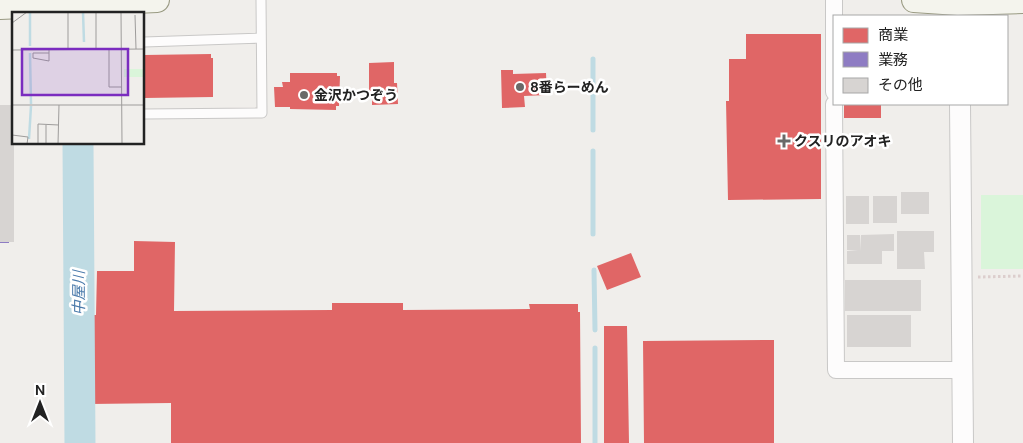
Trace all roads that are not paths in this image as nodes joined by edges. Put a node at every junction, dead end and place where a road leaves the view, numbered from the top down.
1 (157, 0) edge
2 (261, 0) edge
3 (834, 0) edge
4 (914, 0) edge
5 (1023, 1) edge
6 (958, 6) edge
7 (0, 7) edge
8 (834, 15) edge
9 (261, 38) junction
10 (145, 42) edge
11 (834, 105) edge
12 (960, 105) edge
13 (145, 114) edge
14 (964, 370) junction
15 (963, 443) edge

1 - 7 main road
2 - 9 lane
3 - 8 street
4 - 6 main road
5 - 6 main road
9 - 10 lane
9 - 13 lane
11 - 14 street
12 - 14 street
14 - 15 street

